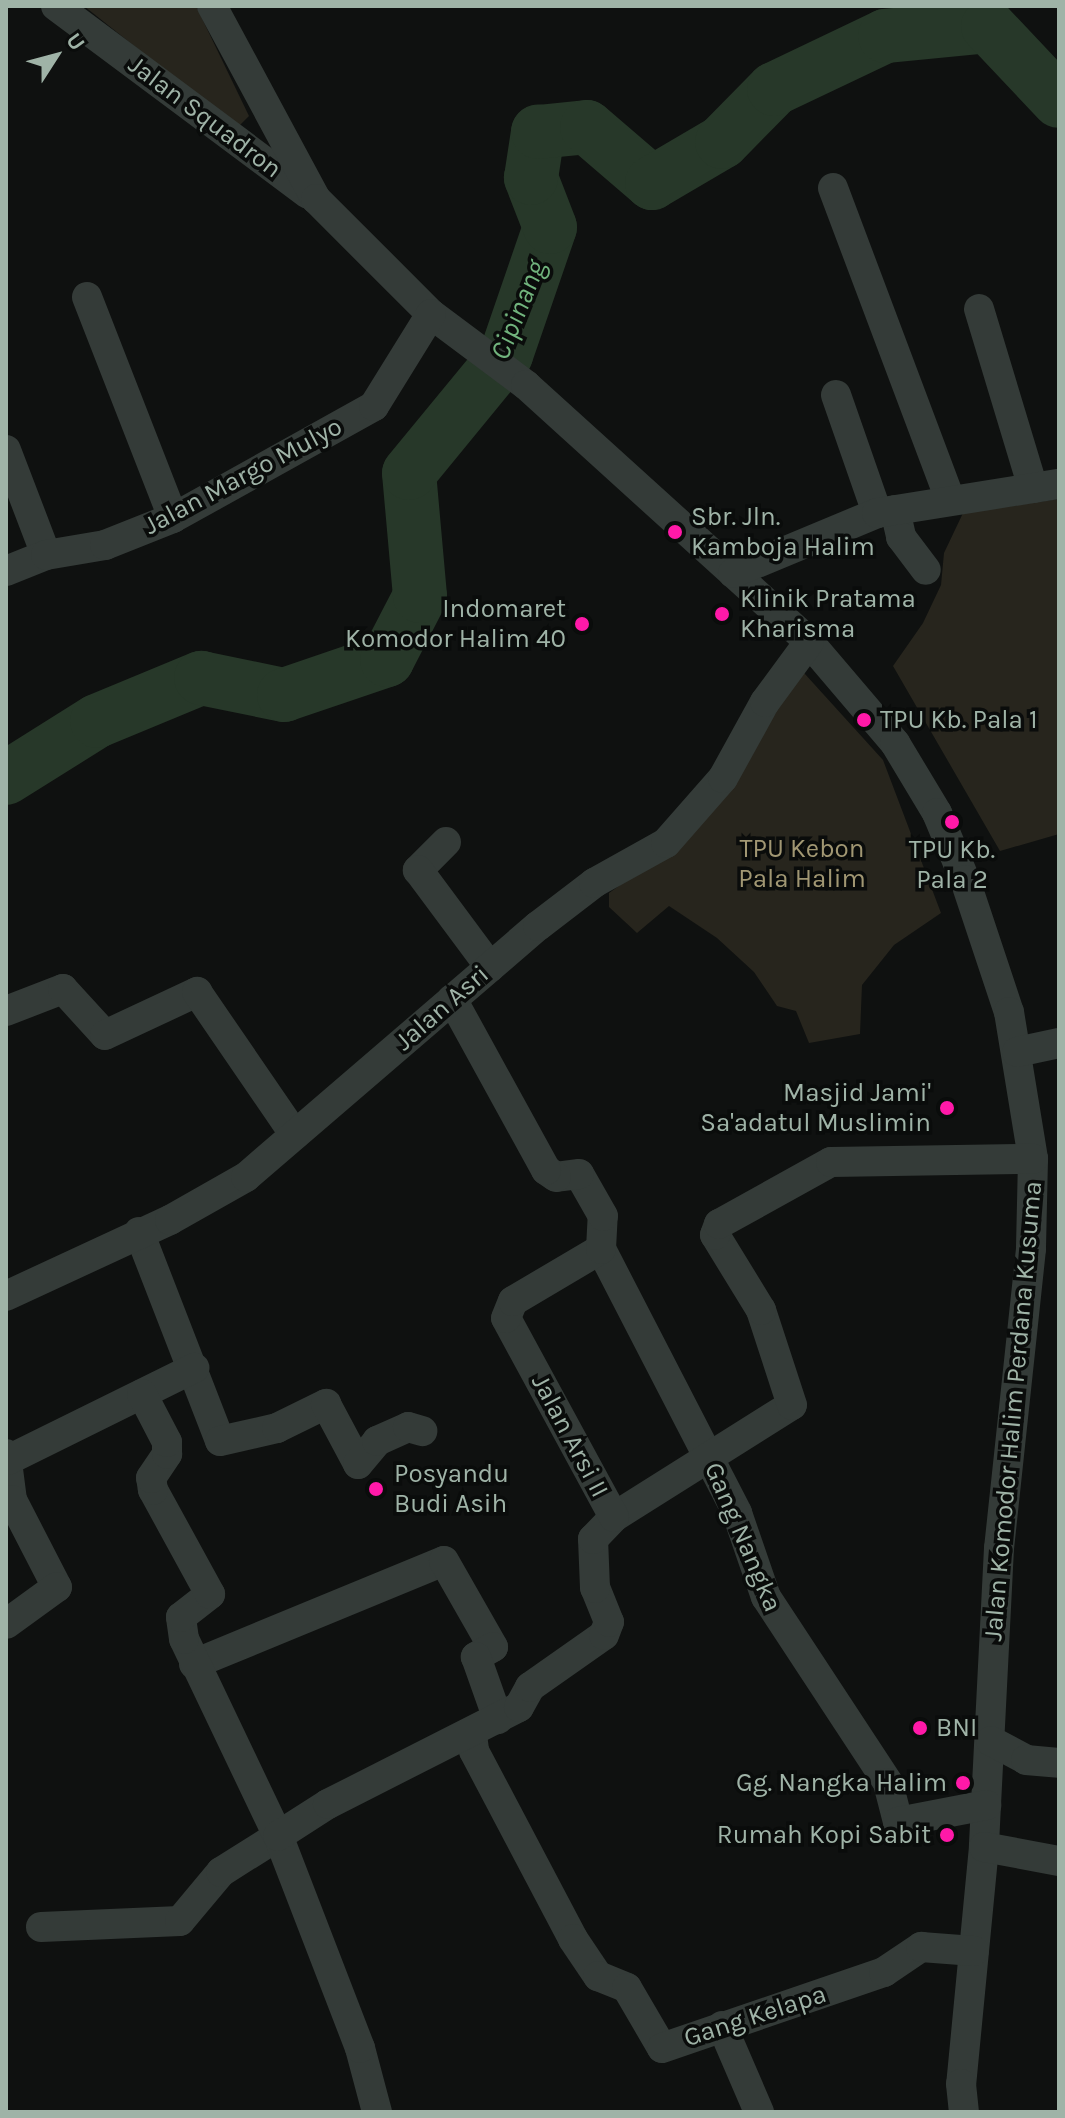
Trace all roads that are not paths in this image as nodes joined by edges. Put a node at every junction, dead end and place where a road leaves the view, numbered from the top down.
1 (56, 6) edge
2 (223, 9) edge
3 (833, 188) dead end
4 (316, 199) junction
5 (87, 297) dead end
6 (979, 309) dead end
7 (438, 320) junction
8 (836, 395) dead end
9 (6, 450) edge
10 (1046, 486) edge
11 (950, 499) junction
12 (886, 512) junction
13 (173, 518) junction
14 (46, 555) junction
15 (926, 570) dead end
16 (6, 571) edge
17 (733, 573) junction
18 (809, 642) junction
19 (446, 842) dead end
20 (490, 967) junction
21 (452, 999) junction
22 (6, 1011) edge
23 (1059, 1043) edge
24 (1017, 1052) junction
25 (295, 1135) junction
26 (1033, 1159) junction
27 (139, 1232) junction
28 (601, 1249) junction
29 (1045, 1250) edge
30 (6, 1296) edge
31 (194, 1368) junction
32 (142, 1394) junction
33 (422, 1431) dead end
34 (708, 1455) junction
35 (7, 1457) edge
36 (614, 1517) junction
37 (6, 1624) edge
38 (194, 1664) junction
39 (498, 1719) junction
40 (472, 1734) junction
41 (991, 1741) junction
42 (1059, 1763) edge
43 (986, 1805) junction
44 (278, 1836) junction
45 (984, 1847) junction
46 (1059, 1861) edge
47 (41, 1927) dead end
48 (974, 1951) junction
49 (722, 2026) junction
50 (377, 2112) edge
51 (759, 2112) edge
52 (964, 2112) edge

1 - 4 street, Jalan Squadron
2 - 4 street
3 - 11 street
4 - 7 street, Jalan Komodor Halim Perdana Kusuma
5 - 13 street
6 - 10 street
7 - 13 street, Jalan Margo Mulyo
7 - 17 street, Jalan Komodor Halim Perdana Kusuma
8 - 12 street
9 - 14 street
10 - 11 street
11 - 12 street
12 - 15 street
12 - 17 street
13 - 14 street, Jalan Margo Mulyo
14 - 16 street, Jalan Margo Mulyo
17 - 18 street, Jalan Komodor Halim Perdana Kusuma
18 - 20 street, Jalan Asri
18 - 24 street, Jalan Komodor Halim Perdana Kusuma
19 - 20 street
20 - 21 street, Jalan Asri
21 - 25 street, Jalan Asri
21 - 28 street
22 - 25 street
23 - 24 street
24 - 26 street, Jalan Komodor Halim Perdana Kusuma
25 - 27 street, Jalan Asri
26 - 29 street, Jalan Komodor Halim Perdana Kusuma
26 - 34 street
27 - 30 street, Jalan Asri
27 - 31 street
28 - 34 street, Gang Nangka
28 - 36 street, Jalan Arsi II
29 - 41 street, Jalan Komodor Halim Perdana Kusuma
31 - 32 street
31 - 33 street
32 - 35 street
32 - 38 street
34 - 36 street
34 - 43 street, Gang Nangka
35 - 37 street
36 - 39 street, Jalan Arsi II
38 - 39 street
38 - 44 street
39 - 40 street, Jalan Arsi II
40 - 44 street, Jalan Arsi II
40 - 49 street, Gang Kelapa
41 - 42 street
41 - 43 street, Jalan Komodor Halim Perdana Kusuma
43 - 45 street, Jalan Komodor Halim Perdana Kusuma
44 - 47 street, Jalan Arsi II
44 - 50 street
45 - 46 street
45 - 48 street, Jalan Komodor Halim Perdana Kusuma
48 - 49 street, Gang Kelapa
48 - 52 street, Jalan Komodor Halim Perdana Kusuma
49 - 51 street

